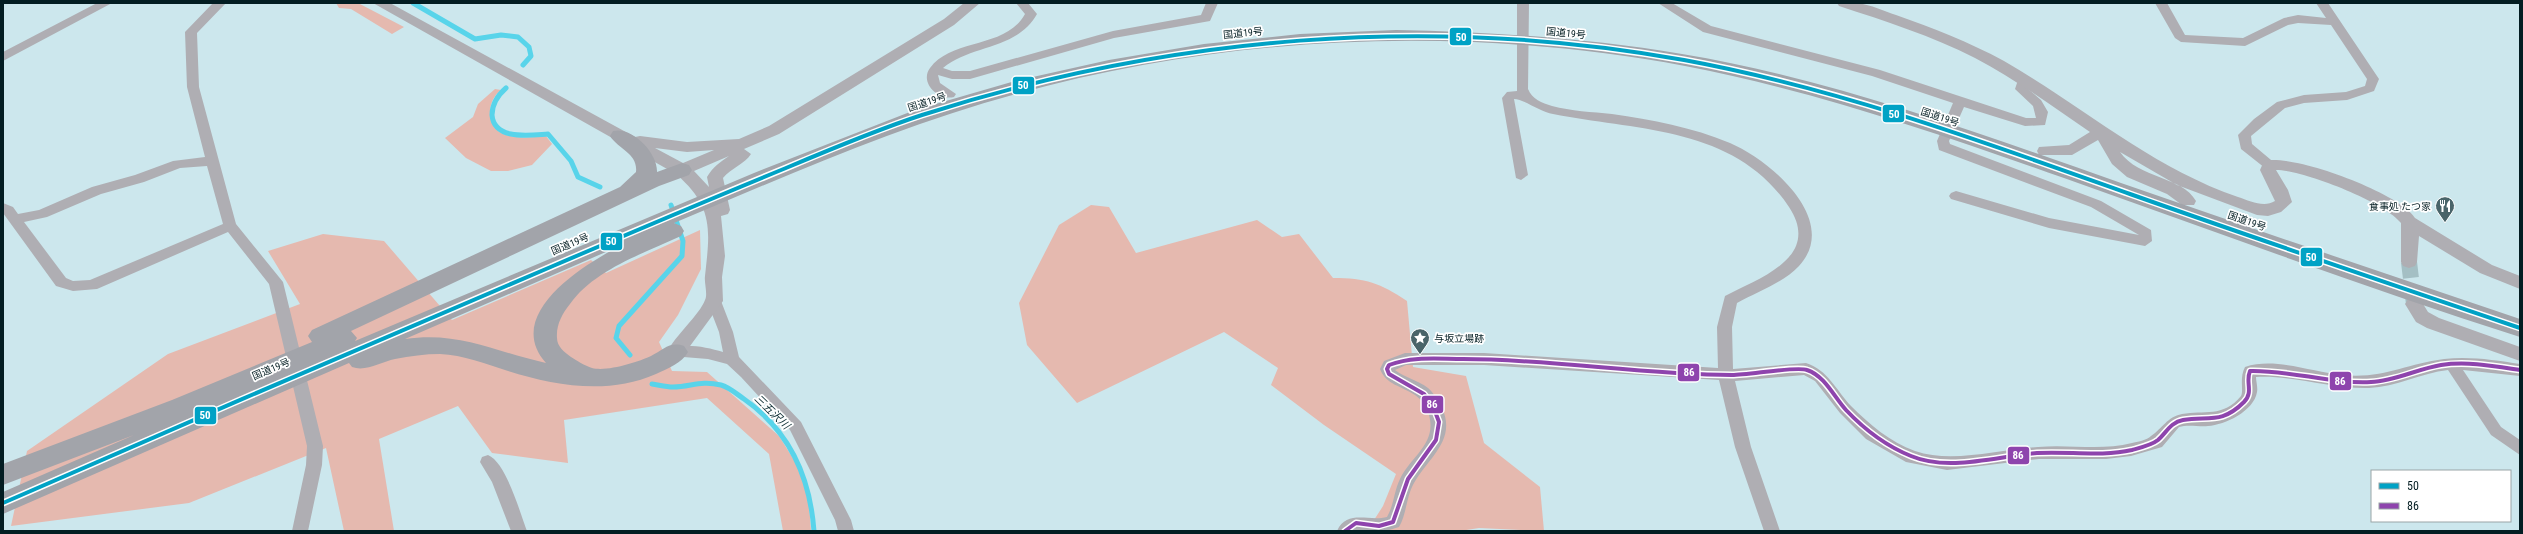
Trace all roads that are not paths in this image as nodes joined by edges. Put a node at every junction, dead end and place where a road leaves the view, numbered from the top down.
1 (106, 3) edge
2 (220, 3) edge
3 (380, 3) edge
4 (973, 3) edge
5 (1022, 3) edge
6 (1212, 3) edge
7 (1523, 3) edge
8 (1664, 3) edge
9 (1844, 3) edge
10 (2161, 3) edge
11 (2322, 3) edge
12 (2334, 22) junction
13 (3, 57) edge
14 (935, 69) junction
15 (2023, 80) junction
16 (1523, 92) junction
17 (950, 94) junction
18 (1959, 106) junction
19 (774, 130) junction
20 (2102, 131) junction
21 (620, 136) junction
22 (754, 140) junction
23 (2045, 151) junction
24 (213, 161) junction
25 (793, 163) junction
26 (2270, 166) junction
27 (682, 170) junction
28 (1521, 175) dead end
29 (1956, 196) dead end
30 (616, 198) junction
31 (2188, 201) junction
32 (3, 208) edge
33 (14, 219) junction
34 (2409, 222) junction
35 (651, 225) junction
36 (230, 226) junction
37 (716, 235) junction
38 (2409, 262) tunnel mouth
39 (2520, 283) edge
40 (714, 302) junction
41 (2414, 304) tunnel mouth
42 (2520, 314) edge
43 (2520, 328) edge
44 (676, 352) junction
45 (2520, 354) edge
46 (732, 360) junction
47 (2452, 365) junction
48 (2520, 370) edge
49 (1726, 374) junction
50 (588, 377) junction
51 (2520, 449) edge
52 (488, 462) dead end
53 (5, 474) edge
54 (68, 474) junction
55 (3, 503) edge
56 (300, 531) edge
57 (519, 531) edge
58 (846, 531) edge
59 (1345, 531) edge
60 (1772, 531) edge

1 - 13 street
2 - 24 street
3 - 21 street
4 - 19 street
5 - 14 street
6 - 14 street
7 - 16 street
8 - 18 street
9 - 15 street
10 - 12 street
11 - 12 street
12 - 26 street
14 - 17 street
15 - 18 street
15 - 20 street
16 - 28 street
16 - 49 street
17 - 23 highway, 国道19号
17 - 25 highway, 国道19号
18 - 29 street
19 - 22 street
19 - 37 street
20 - 23 street
20 - 26 street
20 - 31 street
21 - 22 street
21 - 27 street
21 - 30 highway
22 - 27 street
23 - 31 highway, 国道19号
24 - 33 street
24 - 36 street
25 - 35 highway
25 - 35 highway, 国道19号
25 - 43 highway, 国道19号
26 - 34 street
27 - 30 highway
27 - 37 street
30 - 53 highway
31 - 42 highway, 国道19号
32 - 33 street
33 - 36 street
34 - 38 street
34 - 39 street
35 - 50 highway
35 - 53 highway, 国道19号
35 - 54 highway, 国道19号
36 - 56 street
37 - 40 street
40 - 44 street
40 - 46 street
41 - 45 street
44 - 46 street
44 - 50 highway
46 - 58 street
47 - 48 street
47 - 49 street
47 - 51 street
49 - 59 street
49 - 60 street
50 - 54 highway
52 - 57 street
54 - 55 highway, 国道19号

